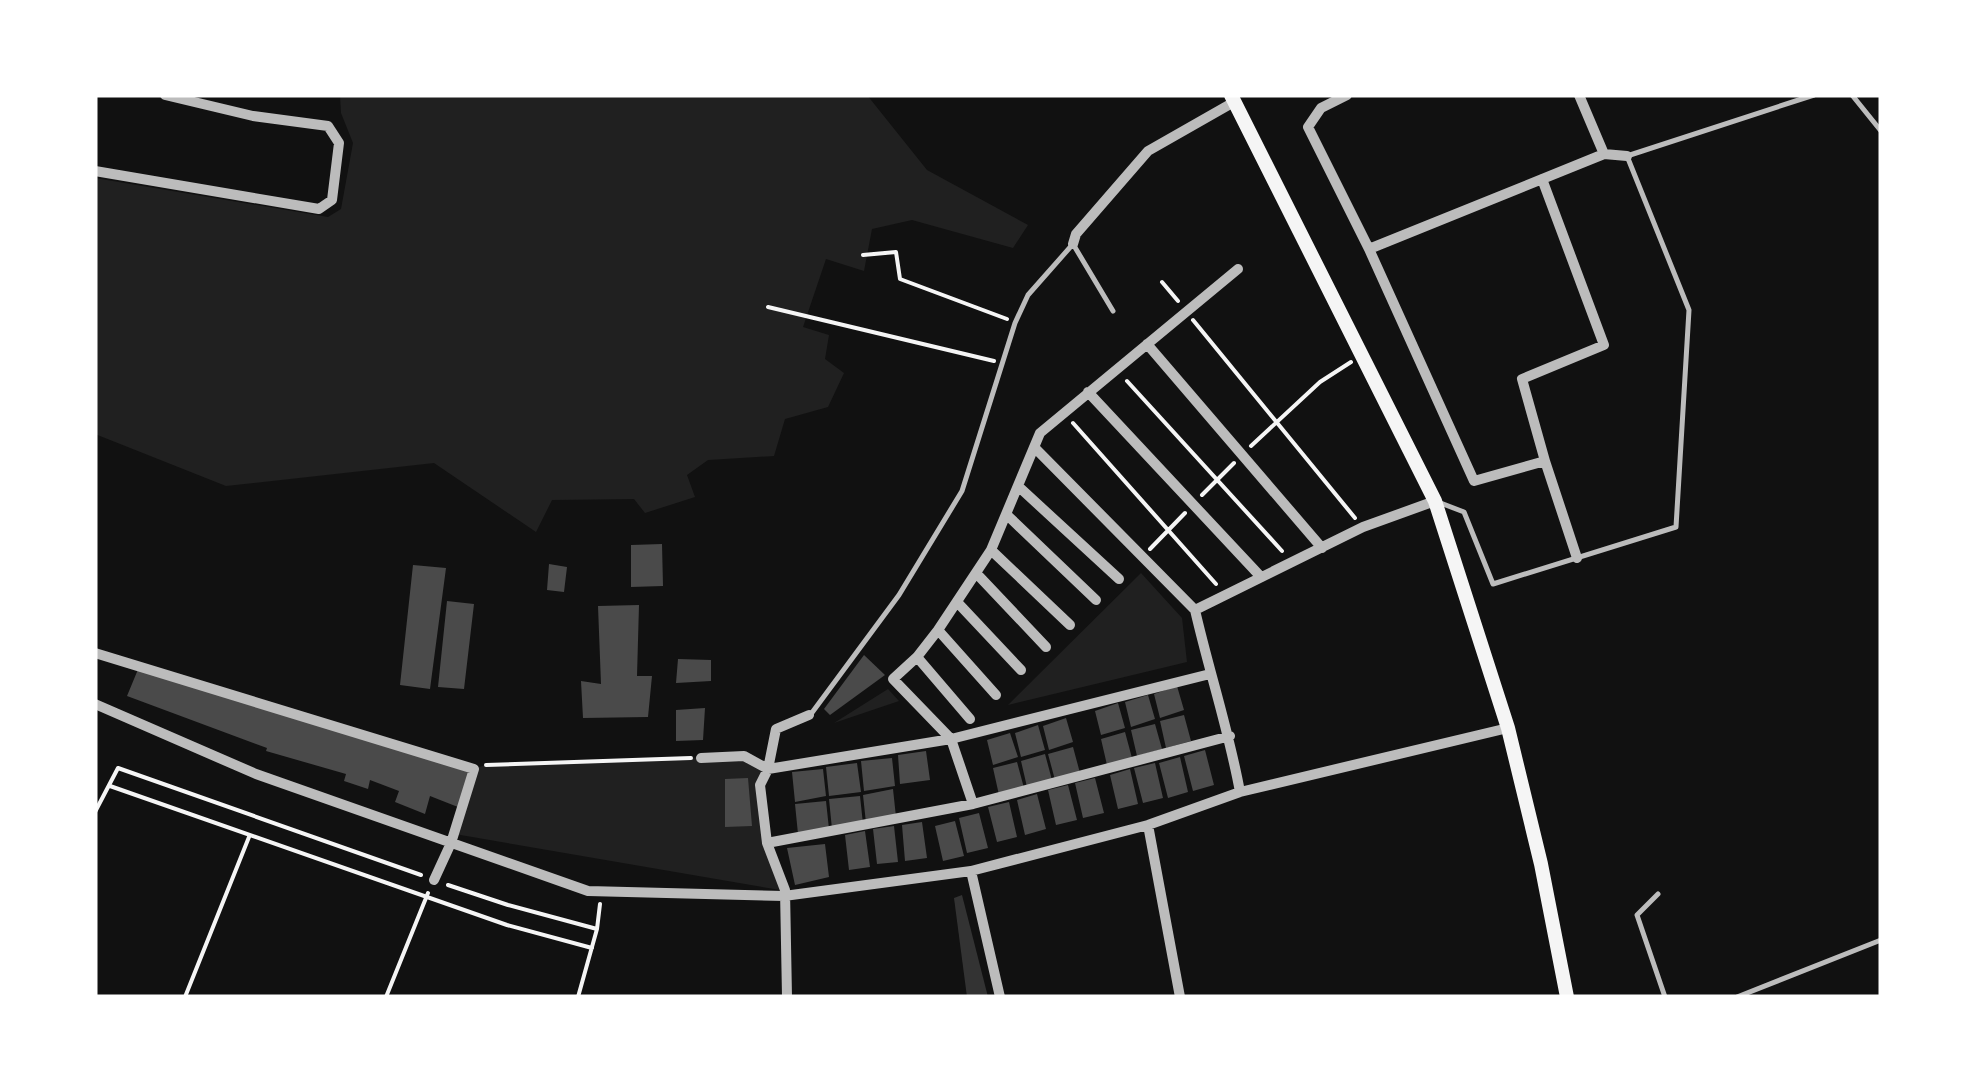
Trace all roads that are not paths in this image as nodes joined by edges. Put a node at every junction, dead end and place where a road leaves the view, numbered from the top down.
1 (166, 95) edge
2 (1347, 95) edge
3 (1580, 95) edge
4 (1814, 95) edge
5 (1852, 95) edge
6 (1232, 98) edge
7 (1881, 131) edge
8 (1604, 154) junction
9 (1627, 156) junction
10 (95, 170) edge
11 (1542, 179) junction
12 (1073, 244) junction
13 (1369, 249) junction
14 (1238, 270) dead end
15 (1113, 311) dead end
16 (1147, 344) junction
17 (1088, 392) junction
18 (1034, 446) junction
19 (1546, 461) junction
20 (1020, 486) junction
21 (1436, 501) junction
22 (1007, 515) junction
23 (1322, 548) junction
24 (991, 550) junction
25 (1577, 558) junction
26 (976, 572) junction
27 (1260, 578) junction
28 (1119, 579) dead end
29 (1096, 600) dead end
30 (957, 602) junction
31 (1195, 610) junction
32 (1070, 625) dead end
33 (938, 630) junction
34 (1046, 647) dead end
35 (95, 653) edge
36 (917, 658) junction
37 (1022, 670) dead end
38 (1210, 674) junction
39 (996, 695) dead end
40 (95, 704) edge
41 (810, 715) joint
42 (970, 719) dead end
43 (1508, 728) junction
44 (1230, 736) junction
45 (951, 738) junction
46 (700, 758) road end
47 (768, 769) junction
48 (1240, 792) junction
49 (973, 804) junction
50 (1148, 825) junction
51 (451, 842) junction
52 (767, 843) junction
53 (971, 870) junction
54 (434, 880) road end
55 (1658, 894) dead end
56 (784, 896) junction
57 (1881, 940) edge
58 (788, 997) edge
59 (1000, 997) edge
60 (1180, 997) edge
61 (1567, 997) edge
62 (1665, 997) edge
63 (1737, 997) edge

1 - 10 street
2 - 13 street
3 - 8 street
4 - 9 lane
5 - 7 lane
6 - 12 street
6 - 21 main road
8 - 9 street
8 - 11 street
9 - 25 lane
11 - 13 street
11 - 19 street
12 - 15 lane
12 - 41 lane
13 - 19 street
14 - 16 street
16 - 17 street
16 - 23 street
17 - 18 street
17 - 27 street
18 - 20 street
18 - 31 street
19 - 25 street
20 - 22 street
20 - 28 street
21 - 23 street
21 - 25 lane
21 - 43 main road
22 - 24 street
22 - 29 street
23 - 27 street
24 - 26 street
24 - 32 street
26 - 30 street
26 - 34 street
27 - 31 street
30 - 33 street
30 - 37 street
31 - 38 street
33 - 36 street
33 - 39 street
35 - 51 street
36 - 42 street
36 - 45 street
38 - 44 street
38 - 45 street
40 - 51 street
41 - 47 street
43 - 48 street
43 - 61 main road
44 - 48 street
44 - 49 street
45 - 47 street
45 - 49 street
46 - 47 street
47 - 52 street
48 - 50 street
49 - 52 street
50 - 53 street
50 - 60 street
51 - 54 street
51 - 56 street
52 - 56 street
53 - 56 street
53 - 59 street
55 - 62 lane
56 - 58 street
57 - 63 lane

